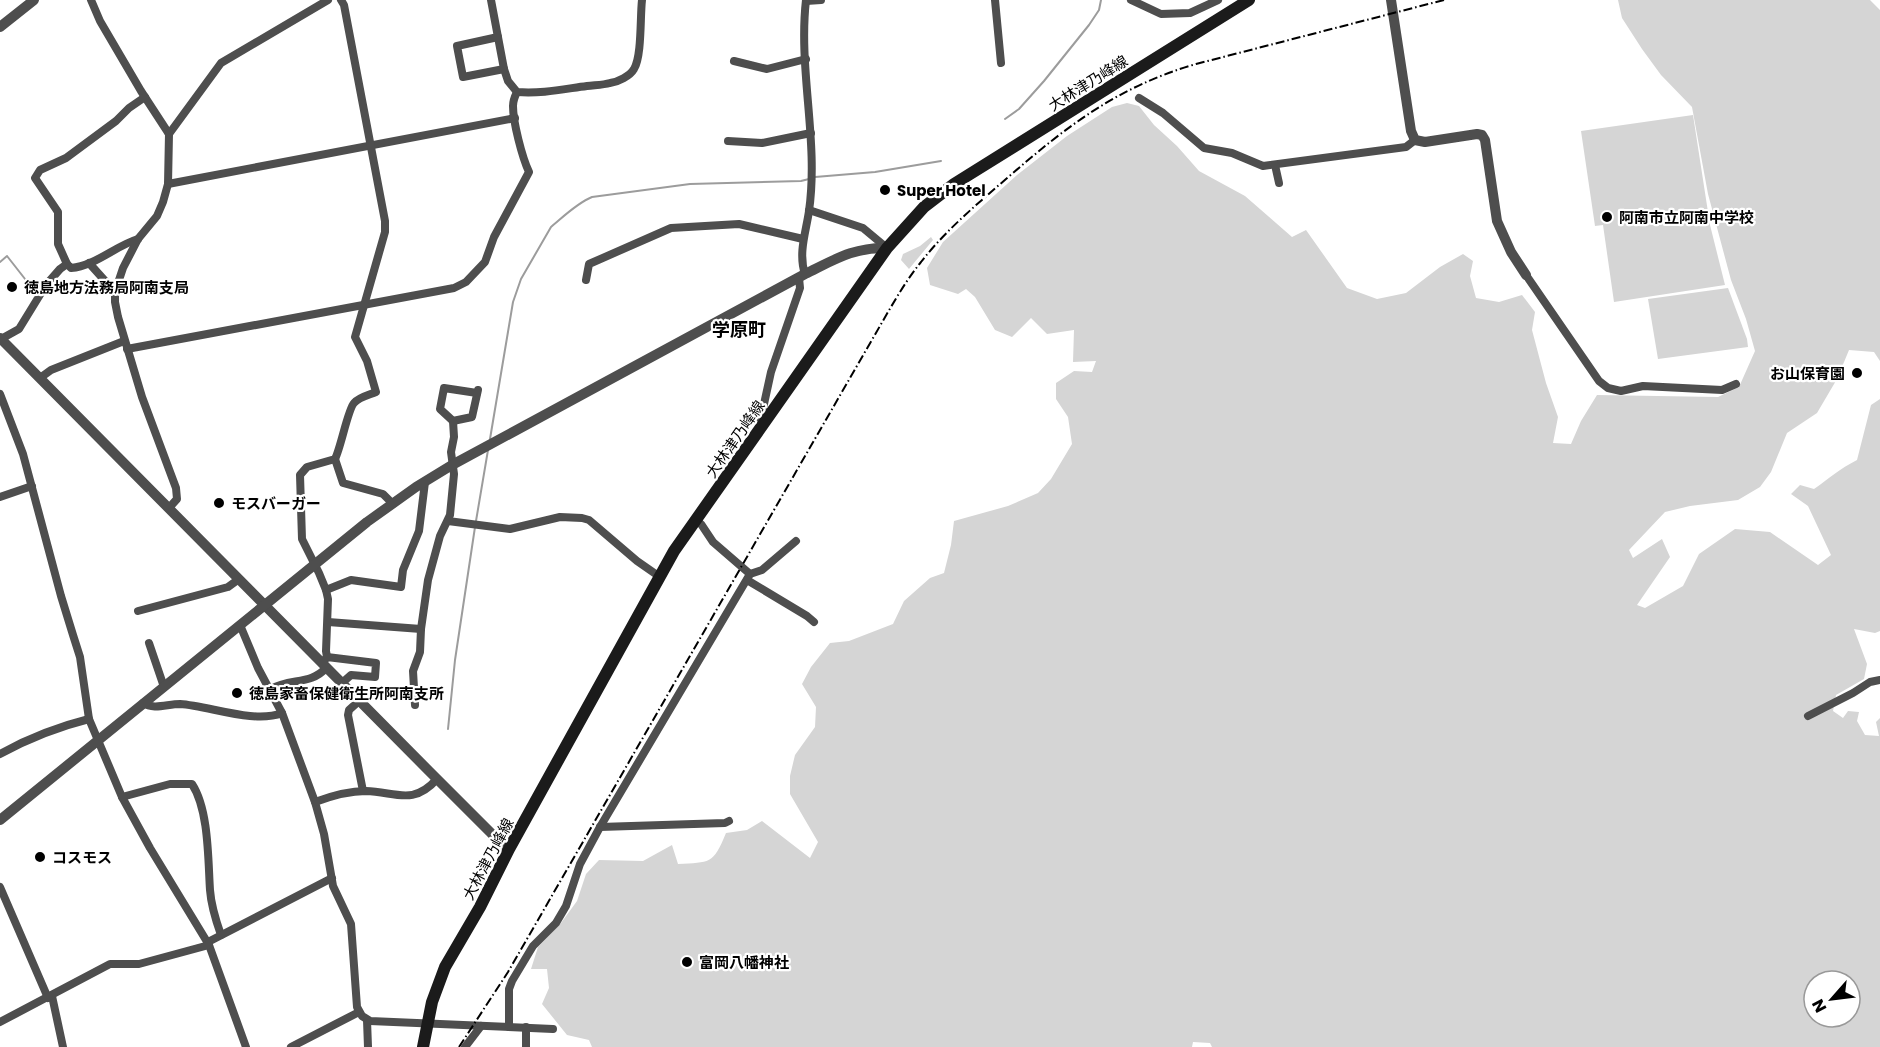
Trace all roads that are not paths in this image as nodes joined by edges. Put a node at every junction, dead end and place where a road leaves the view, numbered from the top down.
1 (34, 0) edge
2 (91, 0) edge
3 (328, 0) edge
4 (341, 0) edge
5 (491, 0) edge
6 (642, 0) edge
7 (821, 0) edge
8 (995, 0) edge
9 (1131, 0) edge
10 (1218, 0) edge
11 (1249, 0) edge
12 (1391, 0) edge
13 (806, 1) edge
14 (0, 27) edge
15 (498, 37) junction
16 (806, 59) junction
17 (734, 61) dead end
18 (1001, 63) dead end
19 (504, 69) junction
20 (517, 92) junction
21 (145, 97) junction
22 (1139, 98) dead end
23 (515, 118) junction
24 (811, 133) junction
25 (169, 134) junction
26 (1415, 140) junction
27 (728, 141) dead end
28 (369, 146) junction
29 (1275, 165) junction
30 (168, 183) junction
31 (1279, 183) dead end
32 (809, 210) junction
33 (138, 239) junction
34 (803, 239) junction
35 (886, 248) junction
36 (89, 263) junction
37 (67, 264) junction
38 (1526, 275) joint
39 (802, 276) junction
40 (586, 280) dead end
41 (115, 292) junction
42 (364, 306) junction
43 (1, 338) edge
44 (126, 345) junction
45 (40, 378) junction
46 (1736, 384) dead end
47 (0, 395) edge
48 (453, 421) junction
49 (758, 432) junction
50 (335, 459) junction
51 (452, 465) junction
52 (425, 482) junction
53 (32, 486) junction
54 (0, 497) edge
55 (393, 504) junction
56 (169, 508) junction
57 (696, 520) junction
58 (448, 521) junction
59 (796, 541) dead end
60 (314, 564) junction
61 (660, 577) junction
62 (749, 577) junction
63 (239, 579) junction
64 (326, 590) junction
65 (265, 604) junction
66 (138, 610) dead end
67 (328, 622) junction
68 (813, 622) dead end
69 (240, 625) junction
70 (421, 629) junction
71 (149, 643) dead end
72 (325, 663) junction
73 (1880, 680) edge
74 (342, 683) junction
75 (164, 687) junction
76 (271, 689) junction
77 (359, 701) junction
78 (143, 703) junction
79 (416, 705) dead end
80 (282, 713) junction
81 (1808, 716) dead end
82 (89, 719) junction
83 (98, 741) junction
84 (0, 754) edge
85 (437, 779) junction
86 (363, 791) junction
87 (122, 797) junction
88 (315, 802) junction
89 (0, 820) edge
90 (729, 821) dead end
91 (600, 827) junction
92 (509, 849) junction
93 (332, 878) junction
94 (0, 887) edge
95 (221, 935) junction
96 (209, 944) junction
97 (50, 997) junction
98 (359, 1012) junction
99 (367, 1020) junction
100 (0, 1022) edge
101 (428, 1022) junction
102 (481, 1026) junction
103 (509, 1027) junction
104 (526, 1027) junction
105 (553, 1029) dead end
106 (63, 1047) edge
107 (246, 1047) edge
108 (291, 1047) edge
109 (368, 1047) edge
110 (423, 1047) edge
111 (465, 1047) edge
112 (526, 1047) edge

1 - 14 street
2 - 21 street
3 - 25 street
4 - 28 street
5 - 15 street
6 - 20 street
7 - 13 street
8 - 18 street
9 - 10 street
11 - 35 main road, 大林津乃峰線
12 - 26 street
13 - 16 street
15 - 19 street
15 - 19 street
16 - 17 street
16 - 24 street
19 - 20 street
20 - 23 street
21 - 25 street
21 - 37 street
22 - 29 street
23 - 28 street
23 - 42 street
24 - 27 street
24 - 32 street
25 - 30 street
26 - 29 street
26 - 38 street
28 - 30 street
28 - 42 street
29 - 31 street
30 - 33 street
32 - 34 street
32 - 35 street
33 - 36 street
33 - 41 street
34 - 39 street
34 - 40 street
35 - 39 street
35 - 49 main road, 大林津乃峰線
36 - 37 street
36 - 41 street
37 - 43 street
38 - 46 street
39 - 49 street
39 - 51 street
41 - 44 street
42 - 44 street
42 - 50 street
43 - 45 street
44 - 45 street
44 - 56 street
45 - 56 street
47 - 53 street
48 - 48 street
48 - 51 street
49 - 57 main road, 大林津乃峰線
50 - 55 street
50 - 60 street
51 - 52 street
51 - 58 street
52 - 55 street
52 - 64 street
53 - 54 street
53 - 82 street
55 - 60 street
56 - 63 street
57 - 61 main road, 大林津乃峰線
57 - 62 street
58 - 61 street
58 - 70 street
59 - 62 street
60 - 64 street
60 - 65 street
61 - 92 main road, 大林津乃峰線
62 - 68 street
62 - 91 street
63 - 65 street
63 - 66 street
64 - 67 street
65 - 69 street
65 - 72 street
67 - 70 street
67 - 72 street
69 - 75 street
69 - 76 street
70 - 79 street
71 - 75 street
72 - 74 street
72 - 74 street
72 - 76 street
73 - 81 street
74 - 77 street
75 - 78 street
76 - 80 street
77 - 85 street
77 - 86 street
78 - 80 street
78 - 83 street
80 - 88 street
82 - 83 street
82 - 84 street
83 - 87 street
83 - 89 street
85 - 86 street
85 - 92 street
86 - 88 street
87 - 95 street
87 - 96 street
88 - 93 street
90 - 91 street
91 - 103 street
92 - 101 main road, 大林津乃峰線
93 - 95 street
93 - 98 street
94 - 97 street
95 - 96 street
96 - 97 street
96 - 107 street
97 - 100 street
97 - 106 street
98 - 99 street
98 - 108 street
99 - 101 street
99 - 109 street
101 - 102 street
101 - 110 main road, 大林津乃峰線
102 - 103 street
102 - 111 street
103 - 104 street
104 - 105 street
104 - 112 street

